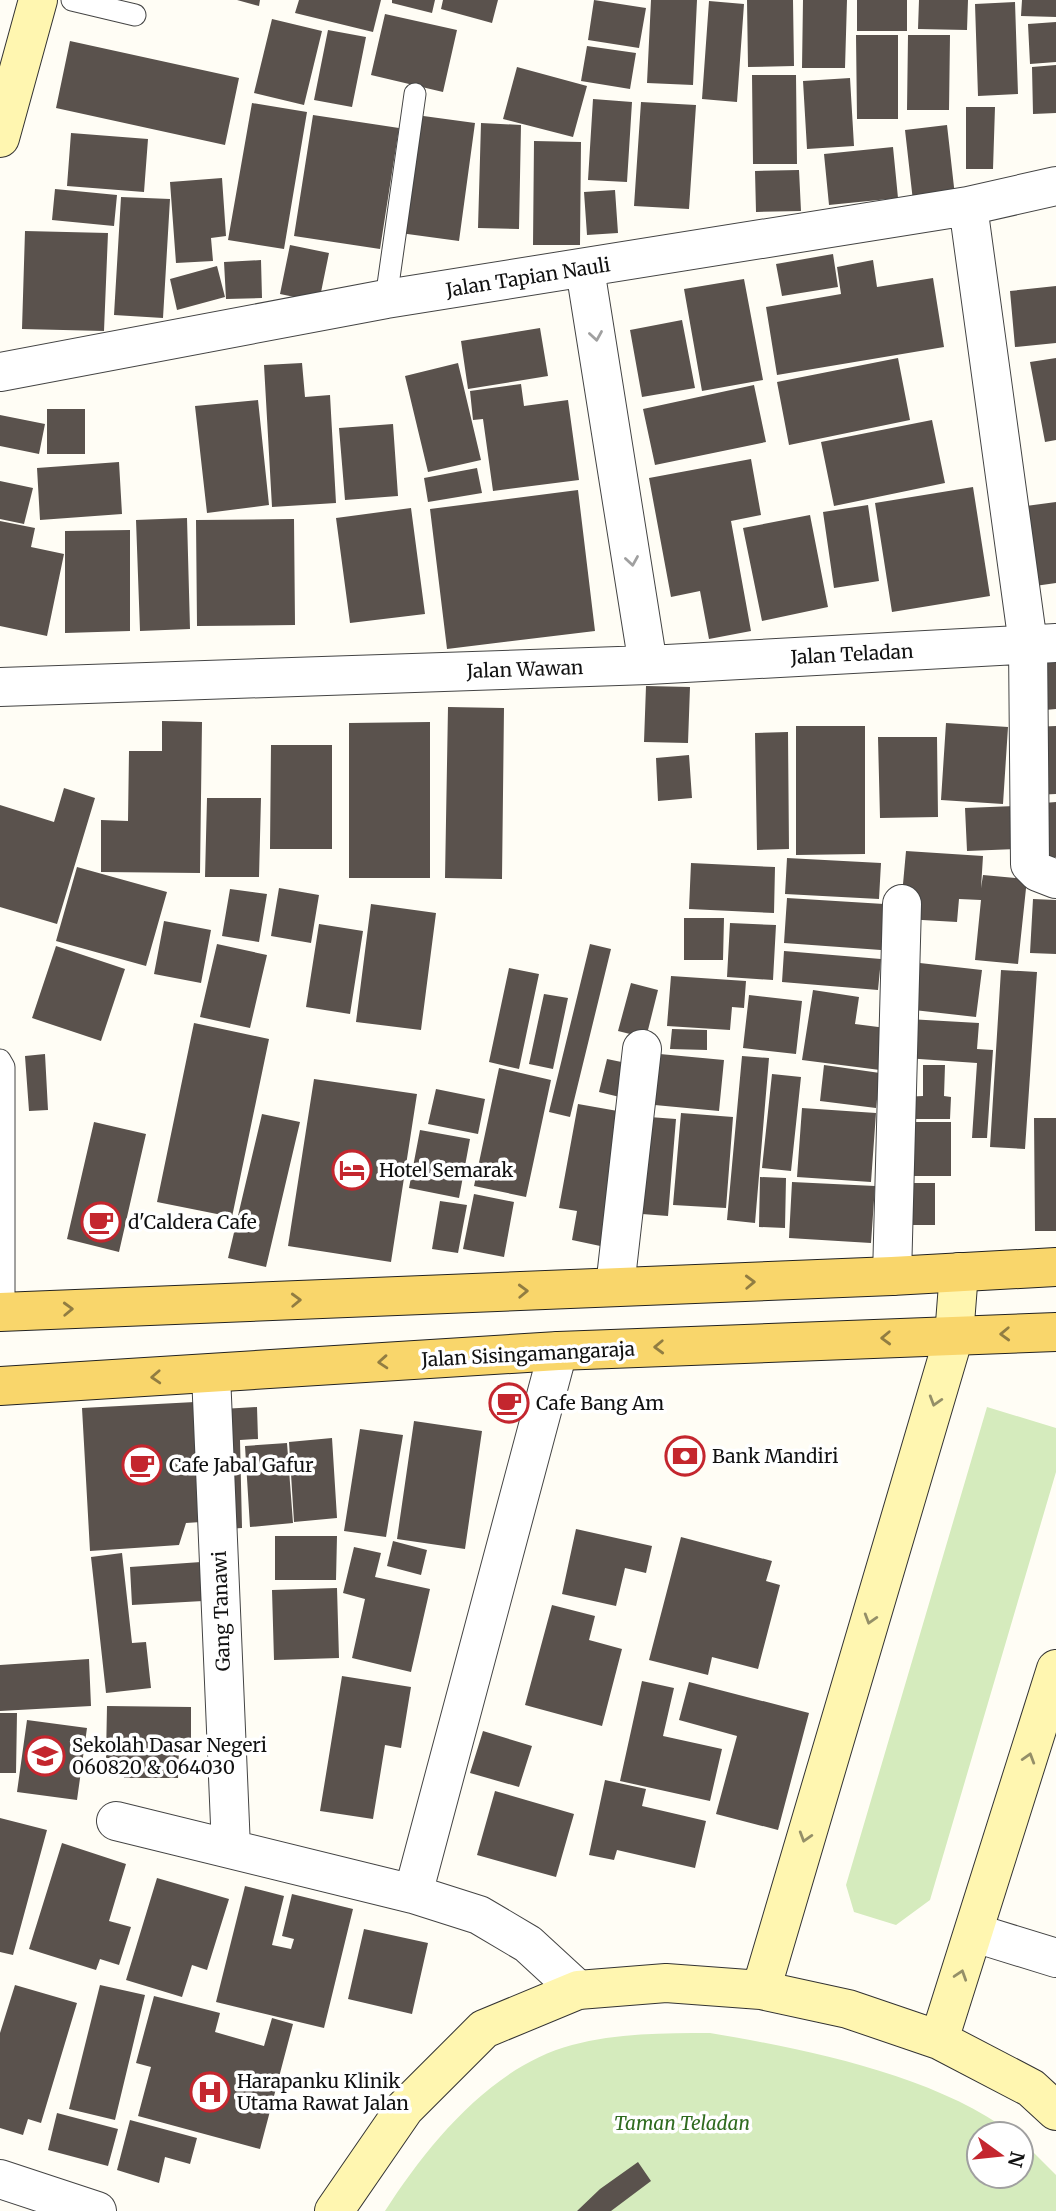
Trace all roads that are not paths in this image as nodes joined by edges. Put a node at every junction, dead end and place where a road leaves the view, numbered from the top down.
1 (38, 0) edge
2 (72, 0) edge
3 (135, 15) dead end
4 (415, 94) dead end
5 (0, 138) edge
6 (1056, 186) edge
7 (968, 205) junction
8 (585, 268) junction
9 (386, 299) junction
10 (0, 372) edge
11 (1042, 644) edge
12 (648, 665) junction
13 (0, 687) edge
14 (1056, 879) edge
15 (902, 904) dead end
16 (642, 1049) dead end
17 (0, 1059) edge
18 (2, 1215) edge
19 (1056, 1267) edge
20 (959, 1272) junction
21 (892, 1276) junction
22 (615, 1287) junction
23 (2, 1312) edge
24 (1056, 1332) edge
25 (954, 1336) junction
26 (558, 1351) junction
27 (211, 1374) junction
28 (0, 1386) edge
29 (1056, 1669) edge
30 (116, 1821) dead end
31 (231, 1848) junction
32 (413, 1894) junction
33 (975, 1933) junction
34 (1056, 1958) edge
35 (578, 1990) junction
36 (761, 1990) junction
37 (939, 2040) junction
38 (1056, 2111) edge
39 (0, 2179) edge
40 (97, 2211) edge
41 (334, 2211) edge

1 - 5 street
2 - 3 lane
4 - 9 lane
6 - 7 street, Jalan Tapian Nauli
7 - 8 street, Jalan Tapian Nauli
7 - 11 street
8 - 9 street, Jalan Tapian Nauli
8 -> 12 street
9 - 10 street, Jalan Tapian Nauli
11 - 12 street, Jalan Teladan
11 - 14 street
12 - 13 street, Jalan Wawan
15 - 21 street
16 - 22 street
17 - 18 lane
18 - 23 lane
19 - 20 main road
20 - 21 main road
20 - 25 street
22 -> 21 main road
23 -> 22 main road
24 -> 25 main road, Jalan Sisingamangaraja
25 -> 26 main road, Jalan Sisingamangaraja
25 -> 36 street
26 -> 27 main road, Jalan Sisingamangaraja
26 - 32 street
27 -> 28 main road, Jalan Sisingamangaraja
27 - 31 street, Gang Tanawi
33 -> 29 street
30 - 31 street
31 - 32 street
32 - 35 street
33 - 34 street
37 -> 33 street
35 - 36 street
35 - 41 street
36 - 37 street
37 - 38 street
39 - 40 street

